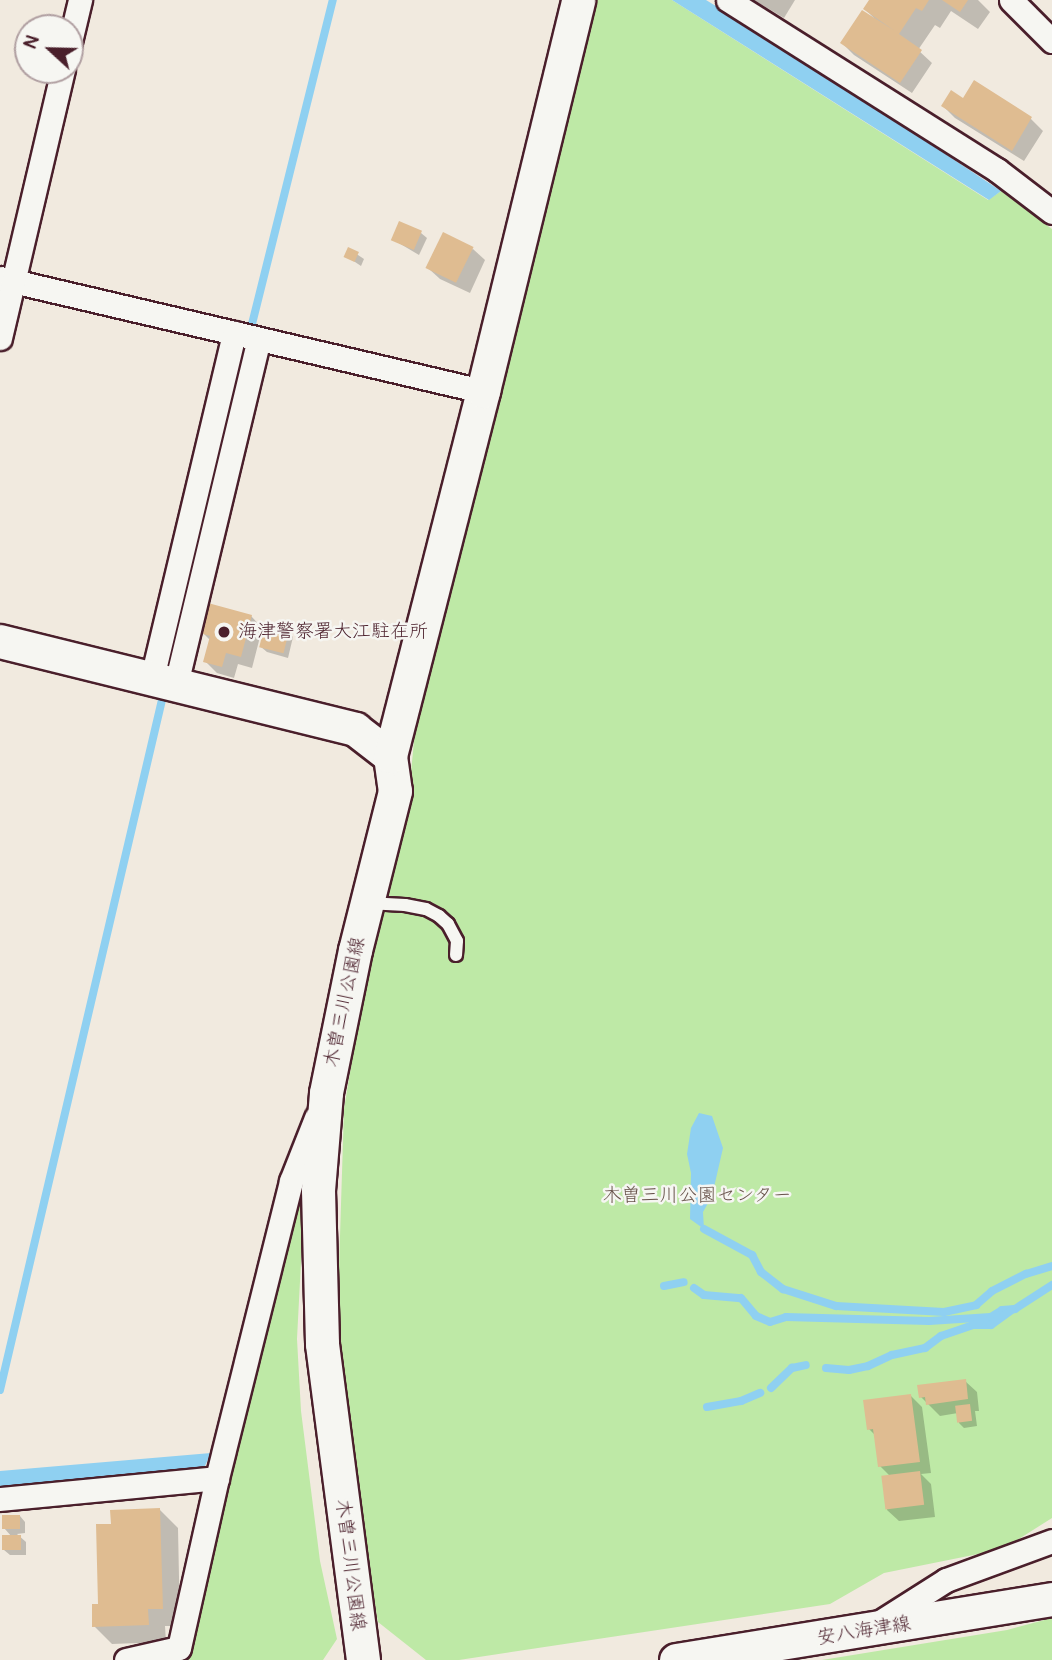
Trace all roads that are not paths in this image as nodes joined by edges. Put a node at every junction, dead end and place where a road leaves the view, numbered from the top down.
1 (578, 0) edge
2 (728, 0) edge
3 (1011, 0) edge
4 (1052, 41) edge
5 (60, 84) edge
6 (1052, 212) edge
7 (7, 280) edge
8 (234, 333) junction
9 (0, 338) edge
10 (260, 339) junction
11 (483, 391) junction
12 (0, 641) edge
13 (164, 681) junction
14 (390, 756) junction
15 (367, 903) junction
16 (456, 956) dead end
17 (326, 1093) junction
18 (217, 1478) junction
19 (0, 1499) edge
20 (1052, 1541) edge
21 (1052, 1599) edge
22 (866, 1631) junction
23 (126, 1660) edge
24 (363, 1660) edge
25 (677, 1660) edge

1 - 11 main road
2 - 6 street
3 - 4 street
5 - 7 street
7 - 8 street
7 - 9 street
8 - 10 street
8 - 13 street
10 - 11 street
10 - 13 street
11 - 14 main road
12 - 13 main road
13 - 14 main road
14 - 15 main road, 木曽三川公園線
15 - 16 lane
15 - 17 main road, 木曽三川公園線
17 - 18 street
17 - 24 main road, 木曽三川公園線
18 - 19 street
18 - 23 street
20 - 22 street
21 - 22 main road, 安八海津線
22 - 25 main road, 安八海津線

